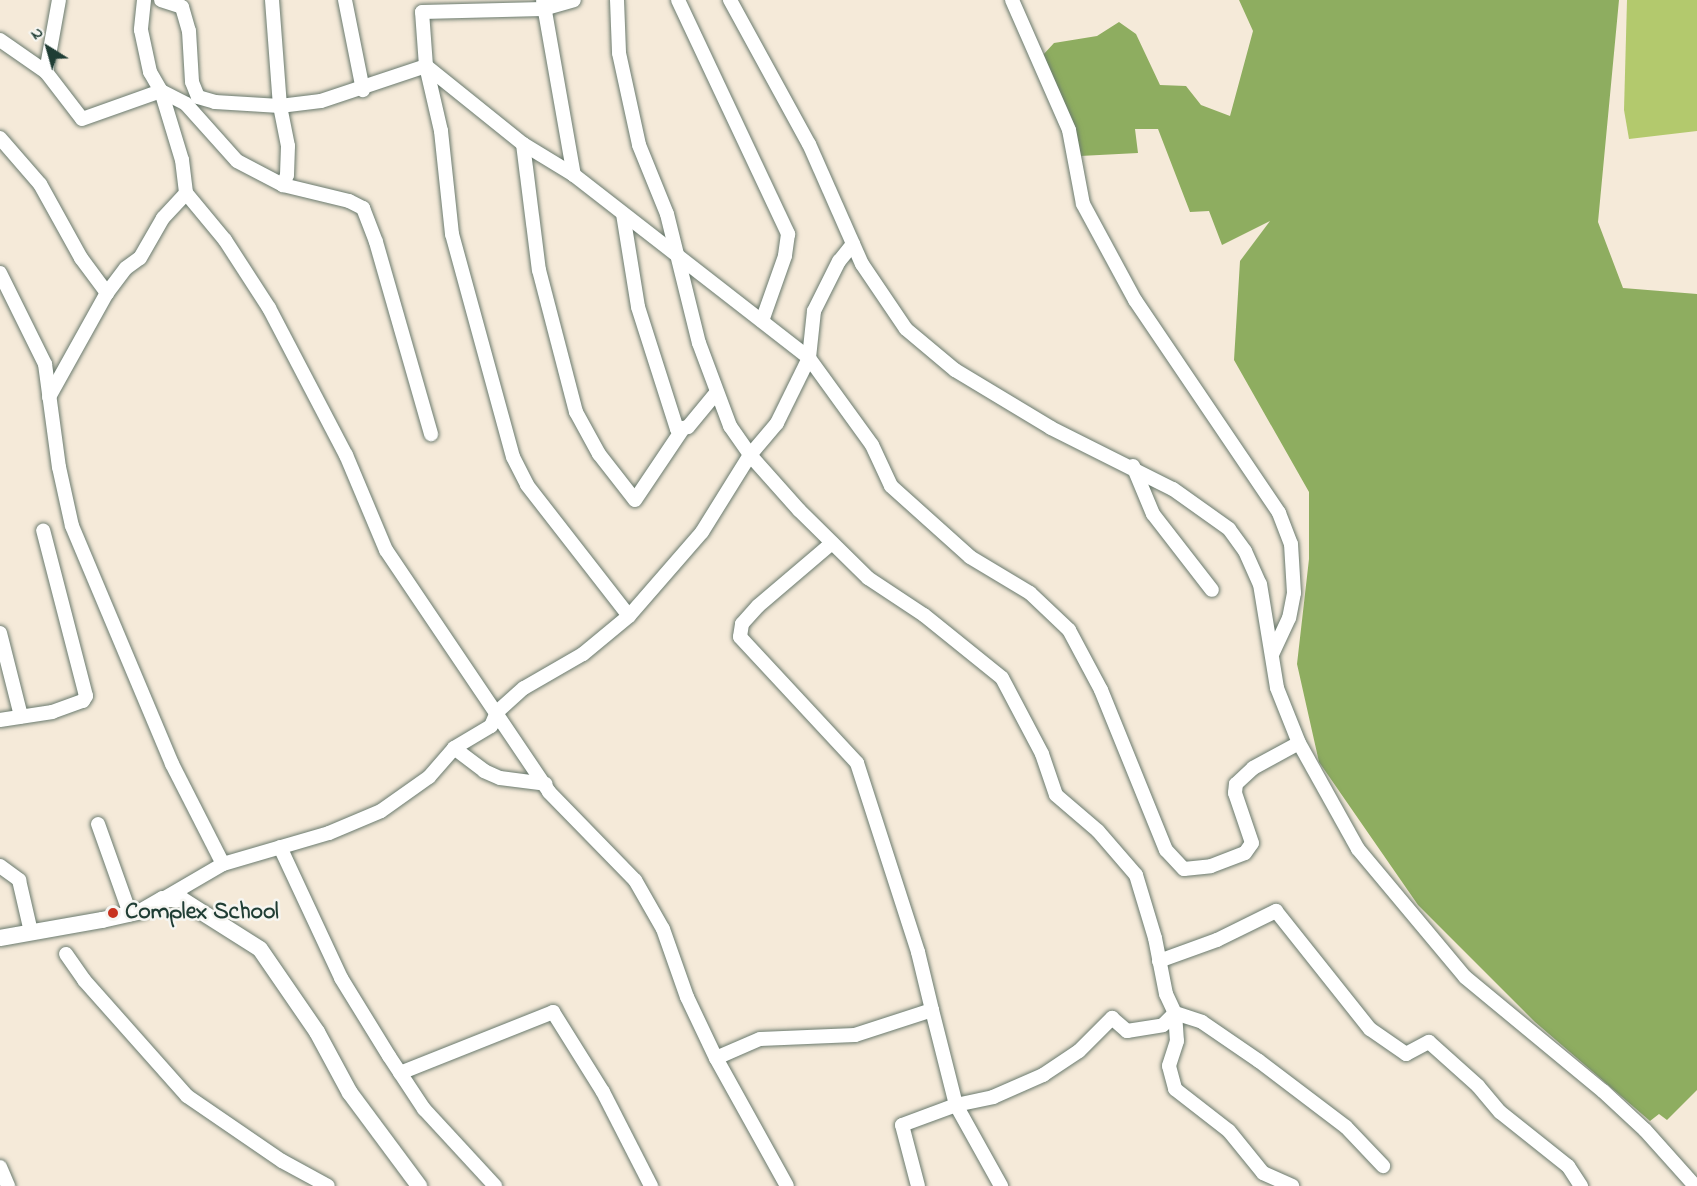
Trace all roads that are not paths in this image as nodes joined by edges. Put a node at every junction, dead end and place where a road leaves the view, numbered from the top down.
1 (59, 0) edge
2 (144, 0) edge
3 (161, 0) edge
4 (272, 0) edge
5 (345, 0) edge
6 (574, 0) edge
7 (617, 0) edge
8 (678, 0) edge
9 (730, 0) edge
10 (1012, 0) edge
11 (543, 4) edge
12 (422, 6) edge
13 (467, 6) edge
14 (0, 40) edge
15 (426, 66) junction
16 (46, 72) junction
17 (363, 90) junction
18 (161, 91) junction
19 (280, 105) junction
20 (0, 138) edge
21 (523, 144) junction
22 (574, 175) junction
23 (283, 185) junction
24 (186, 193) junction
25 (623, 214) junction
26 (853, 244) junction
27 (676, 256) junction
28 (0, 273) edge
29 (107, 293) junction
30 (762, 321) junction
31 (809, 358) junction
32 (717, 392) junction
33 (49, 397) junction
34 (682, 430) junction
35 (431, 434) dead end
36 (750, 455) junction
37 (1132, 466) junction
38 (44, 530) dead end
39 (832, 543) junction
40 (1212, 590) dead end
41 (629, 616) junction
42 (0, 633) edge
43 (1272, 654) junction
44 (496, 712) junction
45 (21, 716) junction
46 (0, 720) edge
47 (1299, 744) junction
48 (454, 748) junction
49 (546, 784) junction
50 (98, 824) dead end
51 (280, 847) junction
52 (223, 864) junction
53 (0, 866) edge
54 (164, 899) junction
55 (129, 914) junction
56 (32, 932) junction
57 (0, 938) edge
58 (66, 954) dead end
59 (1159, 961) junction
60 (932, 1010) junction
61 (1175, 1013) junction
62 (716, 1058) junction
63 (400, 1073) junction
64 (956, 1105) junction
65 (1383, 1166) dead end
66 (0, 1167) edge
67 (8, 1186) edge
68 (328, 1186) edge
69 (419, 1186) edge
70 (495, 1186) edge
71 (651, 1186) edge
72 (787, 1186) edge
73 (918, 1186) edge
74 (1001, 1186) edge
75 (1292, 1186) edge
76 (1581, 1186) edge
77 (1695, 1186) edge

1 - 16 street
2 - 18 street
3 - 19 street
4 - 19 street
5 - 17 street
6 - 11 street
7 - 27 street
8 - 30 street
9 - 26 street
10 - 43 street
11 - 13 street
11 - 22 street
12 - 13 street
12 - 15 street
14 - 16 street
15 - 17 street
15 - 21 street
15 - 41 street
16 - 18 street
17 - 19 street
18 - 23 street
18 - 24 street
19 - 23 street
20 - 29 street
21 - 22 street
21 - 34 street
22 - 25 street
23 - 35 street
24 - 29 street
24 - 44 street
25 - 27 street
25 - 34 street
26 - 31 street
26 - 37 street
27 - 30 street
27 - 32 street
28 - 33 street
29 - 33 street
30 - 31 street
31 - 36 street
31 - 47 street
32 - 34 street
32 - 36 street
33 - 52 street
36 - 39 street
36 - 41 street
37 - 40 street
37 - 43 street
38 - 45 street
39 - 59 street
39 - 60 street
41 - 44 street
42 - 45 street
43 - 47 street
44 - 48 street
44 - 49 street
45 - 46 street
47 - 77 street
48 - 49 street
48 - 51 street
49 - 62 street
50 - 55 street
51 - 52 street
51 - 63 street
52 - 54 street
53 - 56 street
54 - 55 main road
54 - 69 main road
55 - 56 main road
56 - 57 main road
58 - 68 street
59 - 61 street
59 - 76 street
60 - 62 street
60 - 64 street
61 - 64 street
61 - 65 street
61 - 75 street
62 - 72 street
63 - 70 street
63 - 71 street
64 - 73 street
64 - 74 street
66 - 67 street

